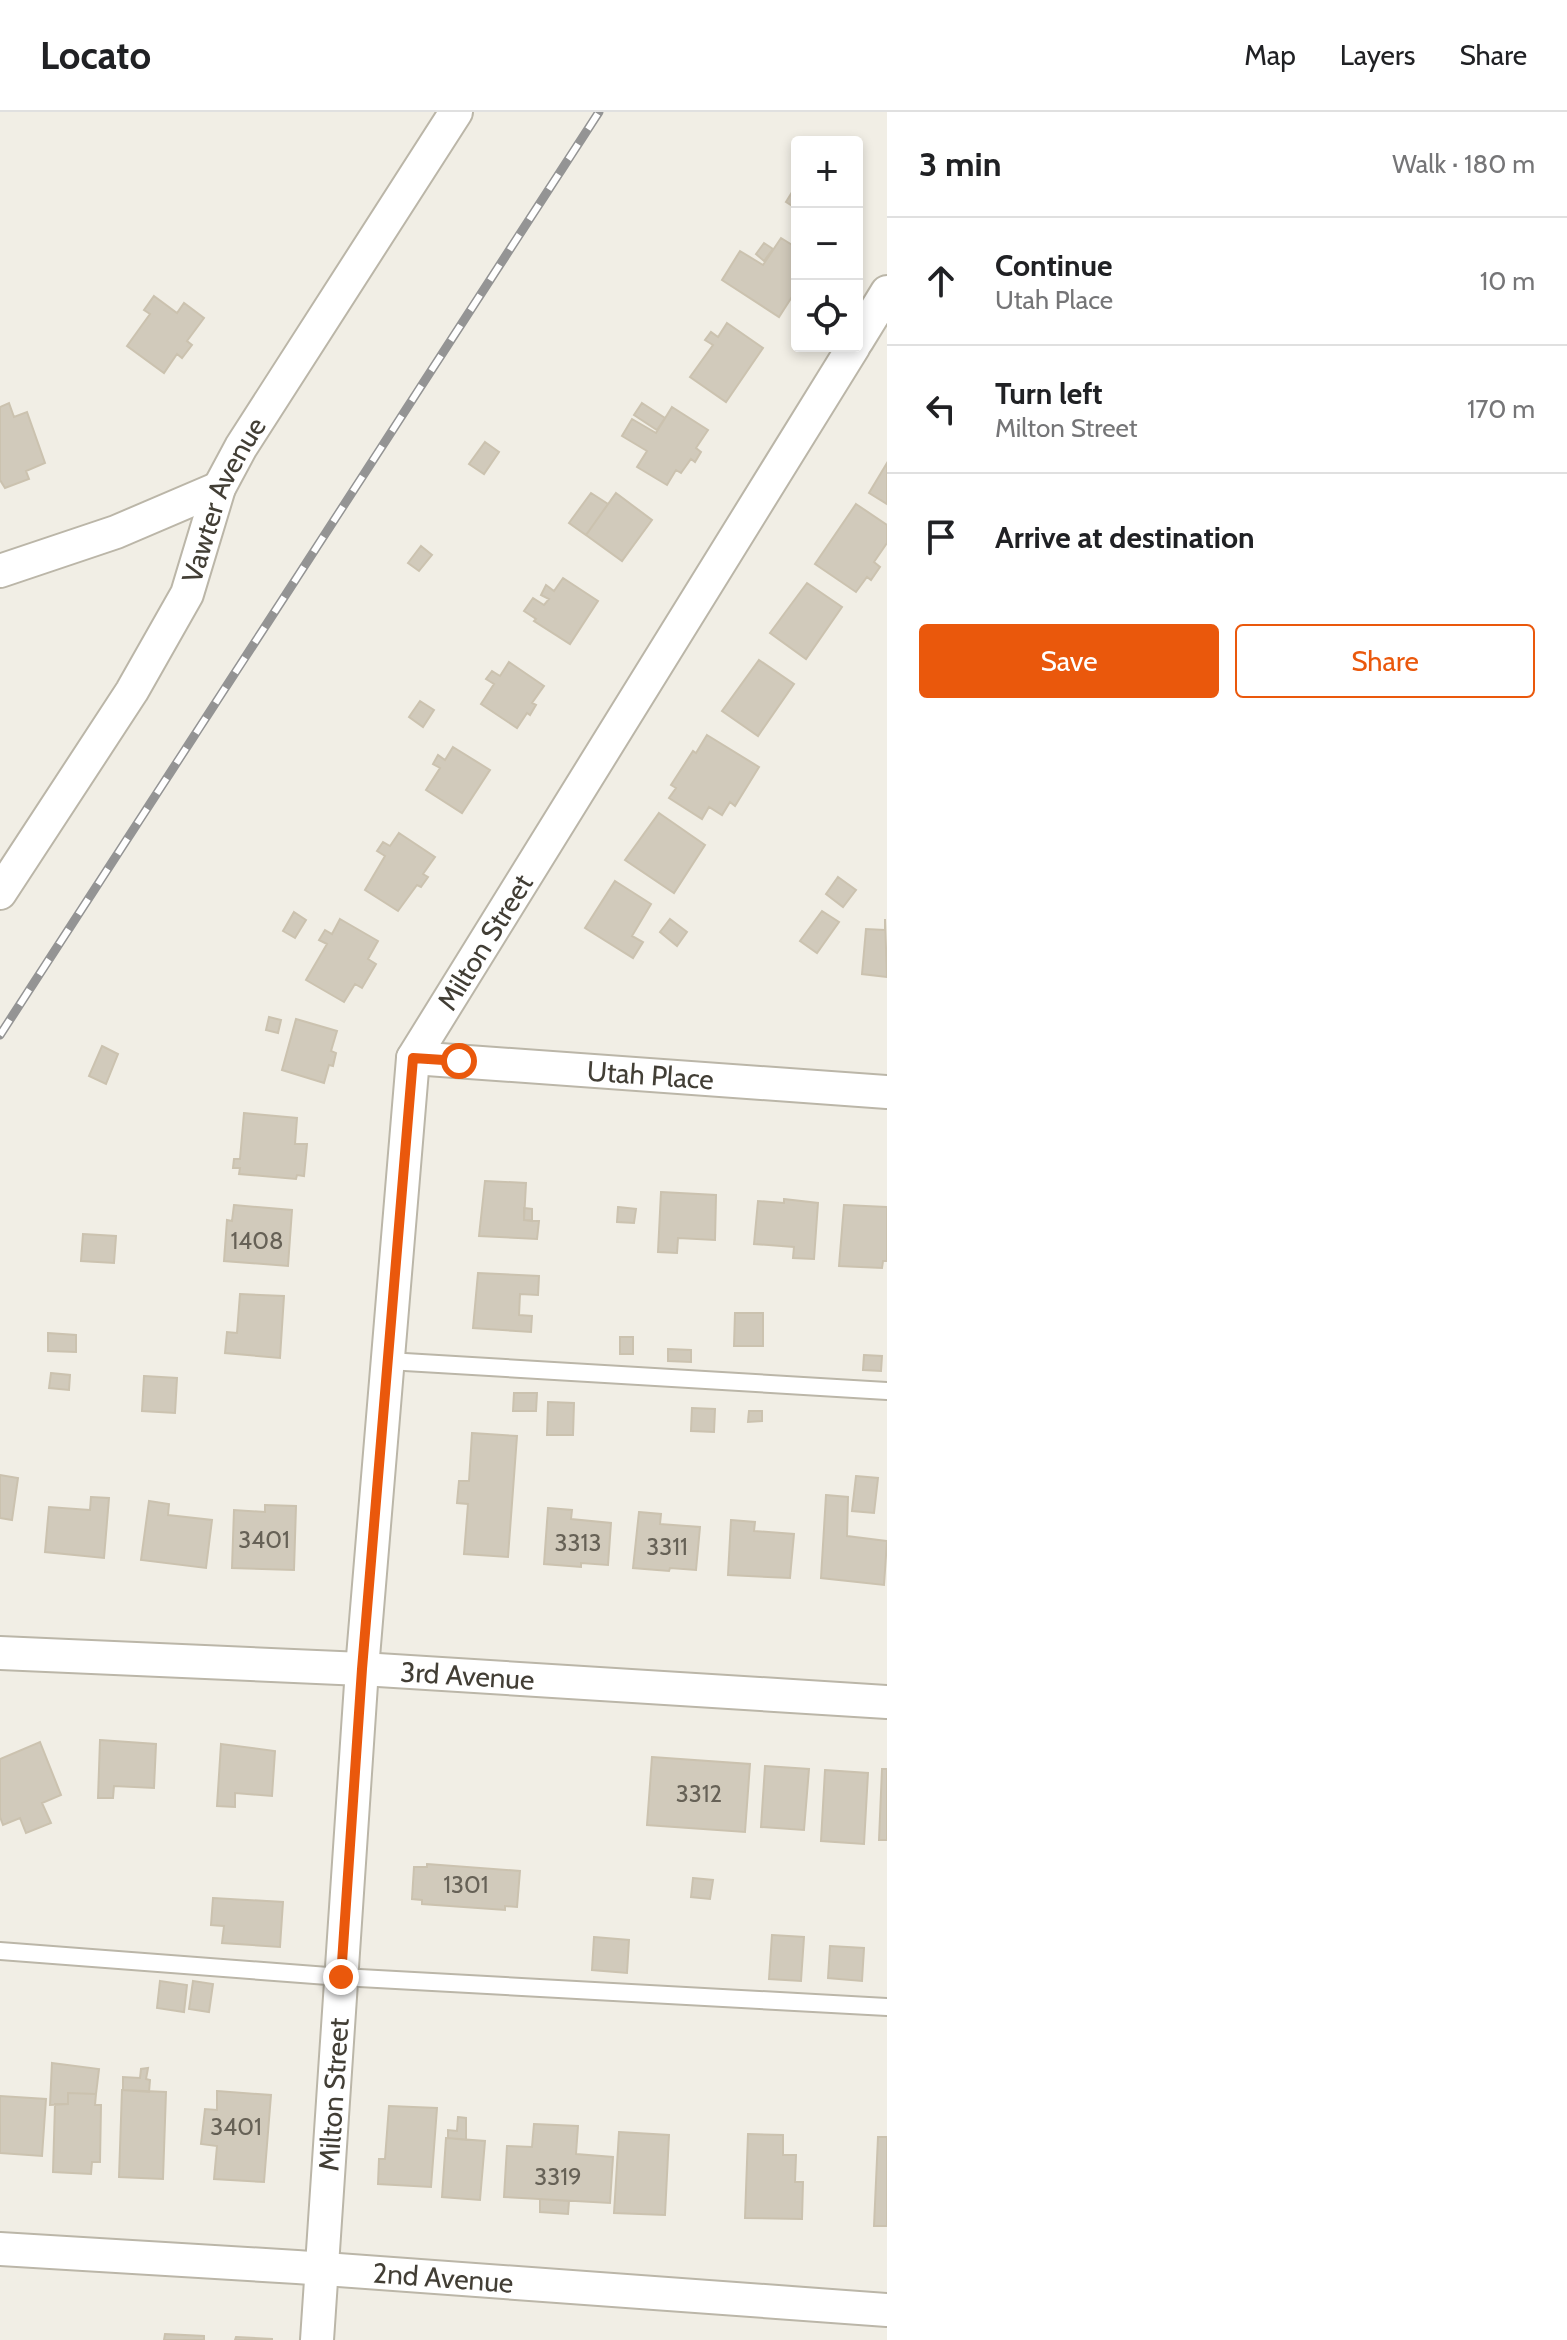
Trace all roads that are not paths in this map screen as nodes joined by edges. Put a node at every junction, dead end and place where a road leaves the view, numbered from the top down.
1 (456, 112) edge
2 (887, 292) edge
3 (863, 331) edge
4 (850, 352) edge
5 (219, 488) junction
6 (0, 571) edge
7 (0, 893) edge
8 (413, 1058) junction
9 (887, 1092) edge
10 (388, 1361) junction
11 (887, 1391) edge
12 (0, 1653) edge
13 (362, 1669) junction
14 (887, 1702) edge
15 (0, 1951) edge
16 (341, 1977) junction
17 (887, 2007) edge
18 (0, 2249) edge
19 (321, 2268) junction
20 (887, 2310) edge
21 (317, 2340) edge

1 - 5 street, Vawter Avenue
2 - 3 street, Milton Street
4 - 8 street, Milton Street
5 - 6 street
5 - 7 street, Vawter Avenue
8 - 9 street, Utah Place
8 - 10 street, Milton Street
10 - 11 lane
10 - 13 street, Milton Street
12 - 13 street, 3rd Avenue
13 - 14 street, 3rd Avenue
13 - 16 street, Milton Street
15 - 16 lane
16 - 17 lane
16 - 19 street, Milton Street
18 - 19 street, 2nd Avenue
19 - 20 street, 2nd Avenue
19 - 21 street, Milton Street

